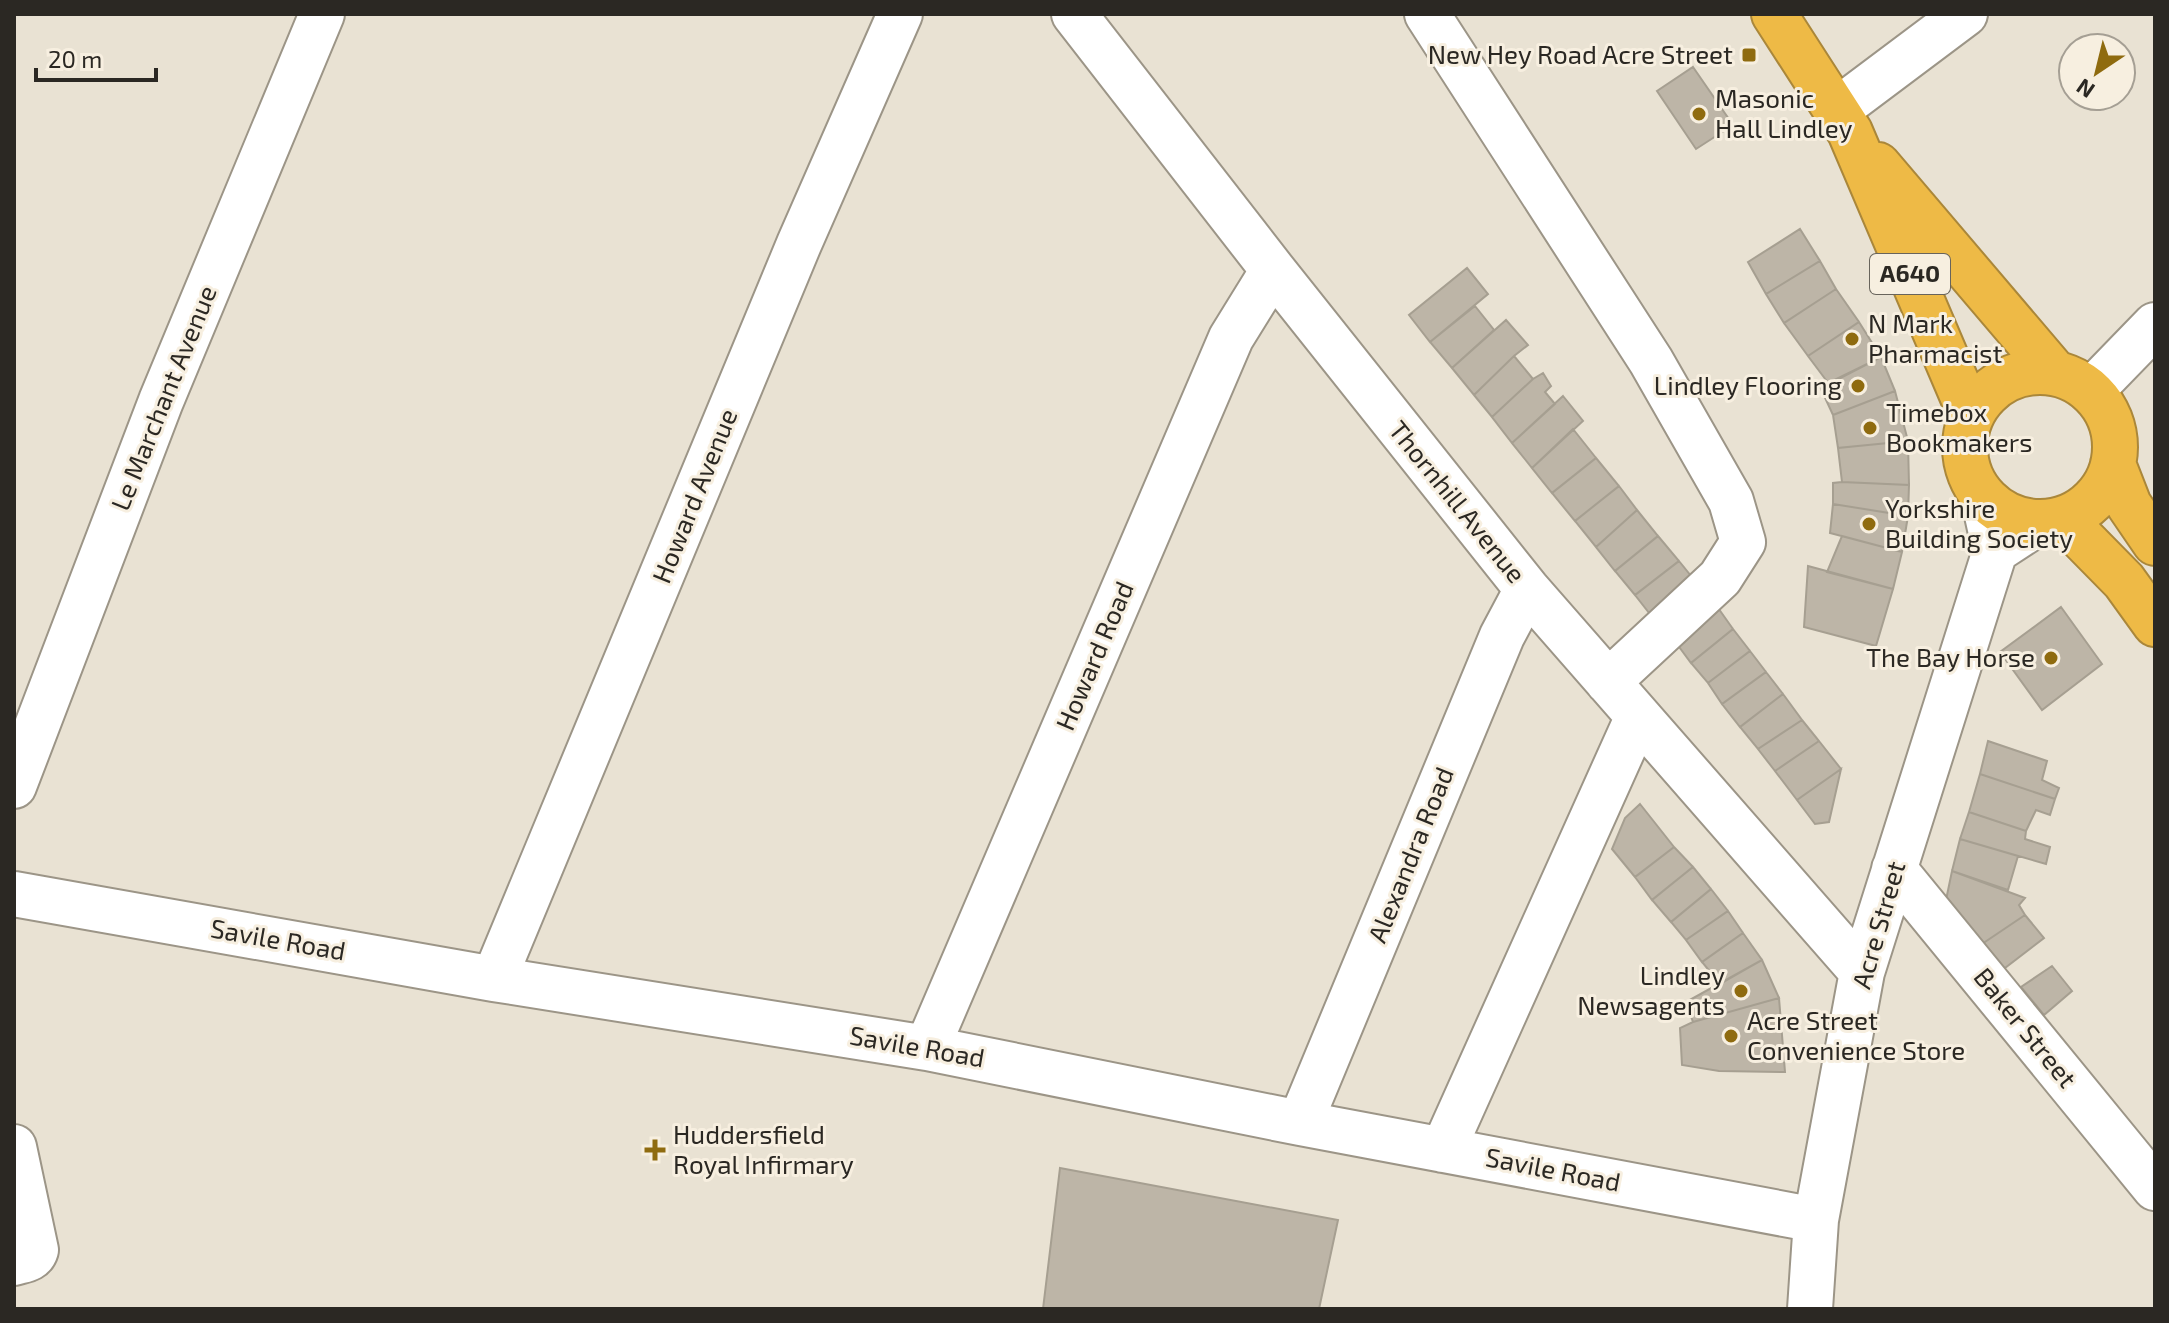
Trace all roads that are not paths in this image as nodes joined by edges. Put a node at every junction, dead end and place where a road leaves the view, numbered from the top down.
1 (322, 14) edge
2 (900, 14) edge
3 (1074, 14) edge
4 (1427, 14) edge
5 (1774, 14) edge
6 (1965, 14) edge
7 (1844, 121) junction
8 (1273, 270) junction
9 (2155, 325) edge
10 (2073, 382) junction
11 (1971, 416) junction
12 (2113, 464) junction
13 (1983, 497) junction
14 (2051, 521) junction
15 (2155, 543) edge
16 (1995, 551) junction
17 (1527, 589) junction
18 (2155, 624) edge
19 (1608, 682) junction
20 (1638, 716) junction
21 (14, 786) edge
22 (1894, 869) junction
23 (14, 894) edge
24 (1862, 972) junction
25 (494, 979) junction
26 (927, 1048) junction
27 (1300, 1123) junction
28 (14, 1147) edge
29 (1443, 1150) junction
30 (2155, 1188) edge
31 (1816, 1220) junction
32 (14, 1263) edge
33 (1810, 1309) edge

1 - 21 street, Le Marchant Avenue
2 - 25 street, Howard Avenue
3 - 8 street, Thornhill Avenue
4 - 19 street
5 - 7 highway, A640
6 - 7 street
7 - 10 highway, A640
7 - 11 highway, A640
8 - 17 street, Thornhill Avenue
8 - 26 street, Howard Road
9 - 10 street
10 - 11 highway
10 - 12 highway, A640
11 - 13 highway
12 - 14 highway, A640
12 - 15 highway, A640
13 - 14 highway
13 - 16 street
14 - 16 street
14 - 18 highway
16 - 22 street, Acre Street
17 - 19 street, Thornhill Avenue
17 - 27 street, Alexandra Road
19 - 20 street, Thornhill Avenue
20 - 24 street, Thornhill Avenue
20 - 29 street
22 - 24 street, Acre Street
22 - 30 street, Baker Street
23 - 25 street, Savile Road
24 - 31 street, Acre Street
25 - 26 street, Savile Road
26 - 27 street, Savile Road
27 - 29 street, Savile Road
28 - 32 street
29 - 31 street, Savile Road
31 - 33 street, Acre Street

